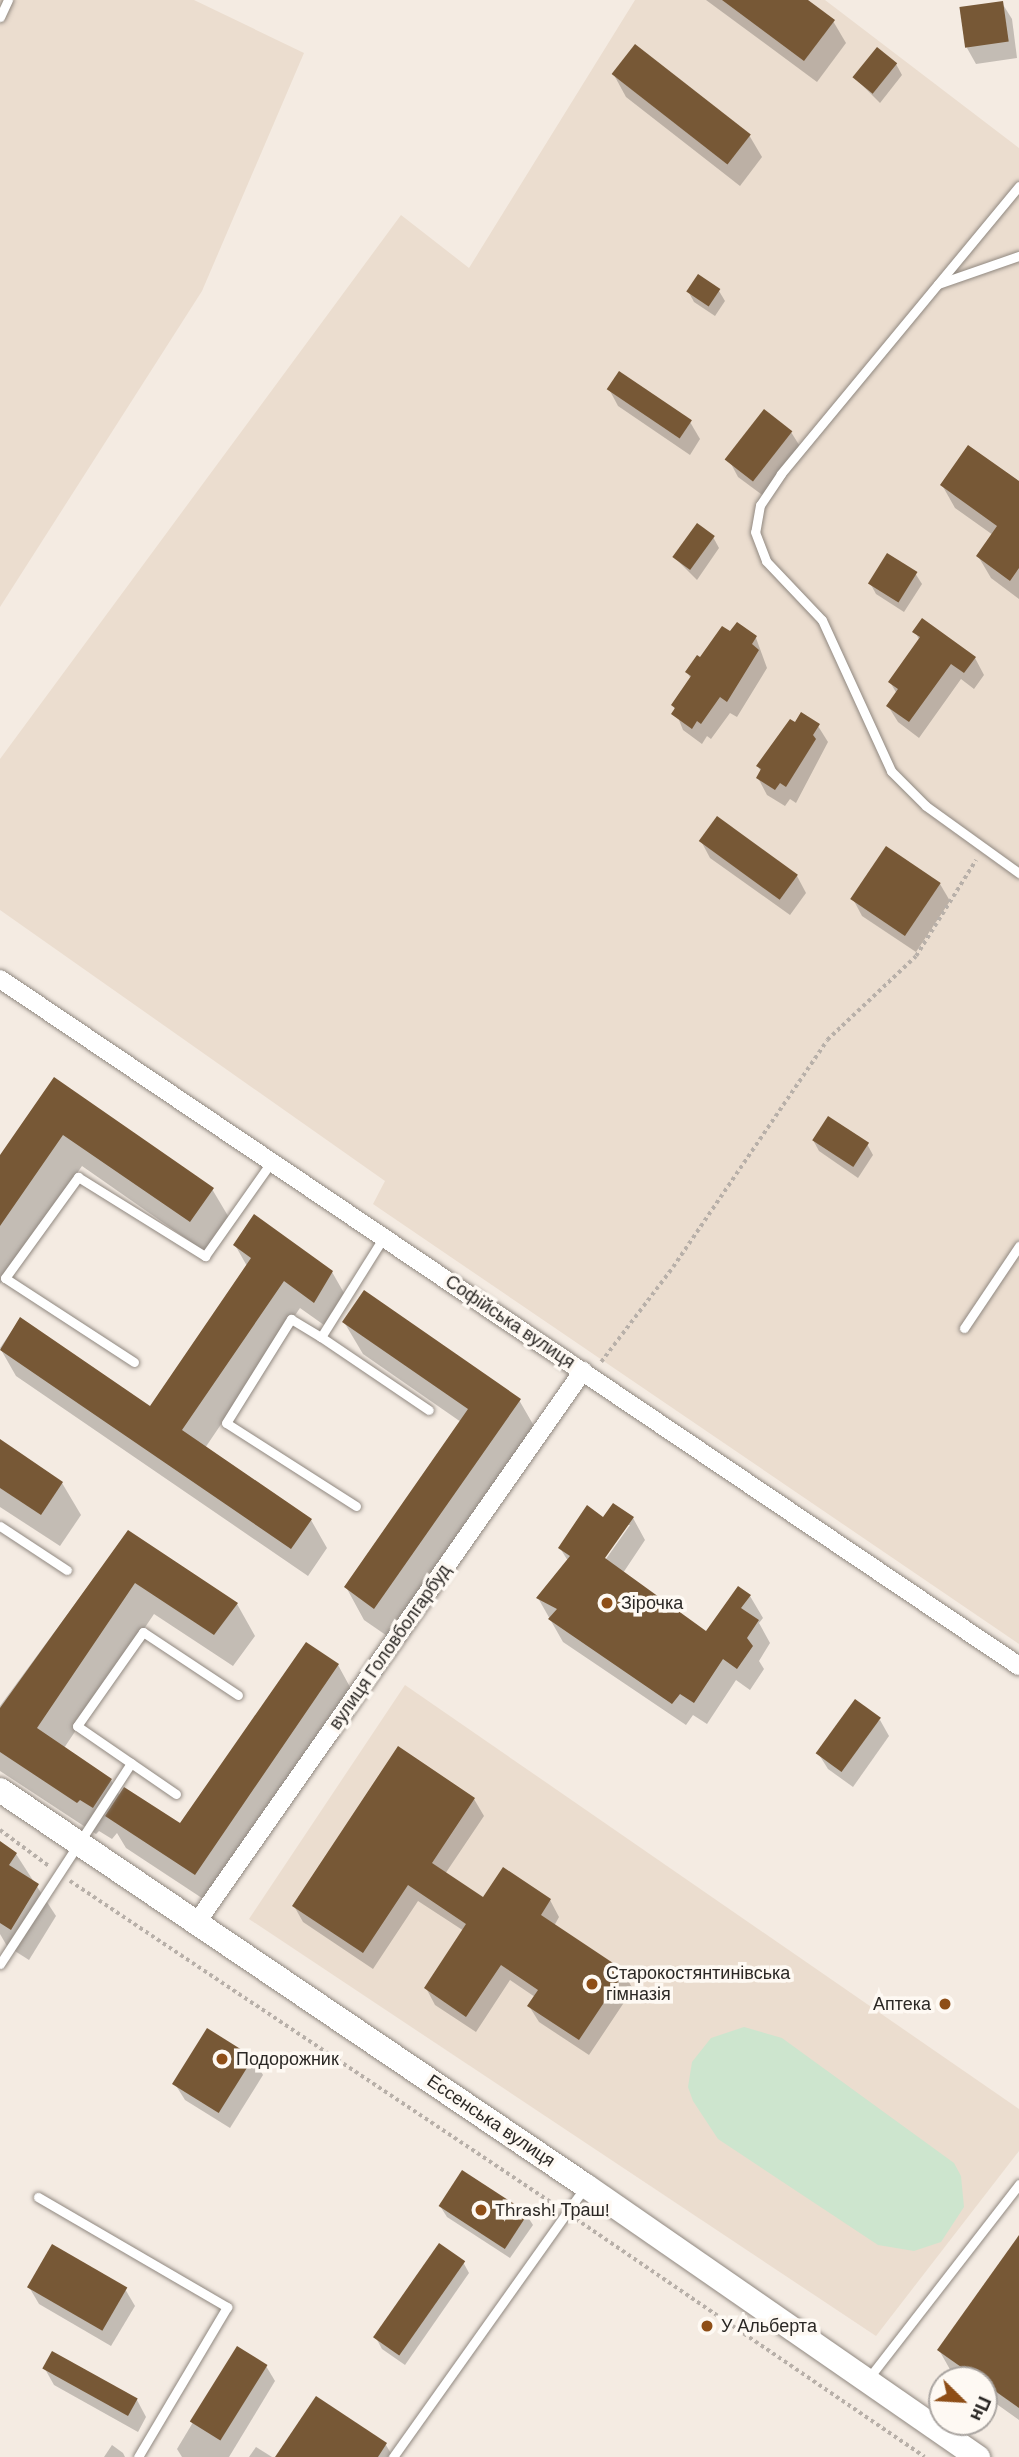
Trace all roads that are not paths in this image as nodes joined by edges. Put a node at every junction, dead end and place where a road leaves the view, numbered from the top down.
1 (8, 0) edge
2 (0, 18) edge
3 (1019, 186) edge
4 (1019, 256) edge
5 (938, 284) junction
6 (1019, 873) edge
7 (0, 979) edge
8 (270, 1164) junction
9 (383, 1238) junction
10 (1019, 1246) edge
11 (964, 1328) dead end
12 (321, 1337) junction
13 (134, 1362) dead end
14 (590, 1368) junction
15 (429, 1410) dead end
16 (356, 1506) dead end
17 (0, 1526) edge
18 (66, 1570) dead end
19 (1019, 1666) edge
20 (238, 1695) dead end
21 (131, 1763) junction
22 (0, 1790) edge
23 (176, 1794) dead end
24 (75, 1843) junction
25 (197, 1922) junction
26 (0, 1964) edge
27 (1019, 2184) edge
28 (586, 2186) junction
29 (38, 2197) dead end
30 (868, 2379) junction
31 (138, 2457) edge
32 (393, 2457) edge
33 (978, 2457) edge

1 - 2 lane
3 - 5 lane
4 - 5 lane
5 - 6 lane
7 - 8 street, Софійська вулиця
8 - 9 street, Софійська вулиця
8 - 13 lane
9 - 12 lane
9 - 14 street, Софійська вулиця
10 - 11 lane
12 - 15 lane
12 - 16 lane
14 - 19 street, Софійська вулиця
14 - 25 street, вулиця Головболгарбуд
17 - 18 lane
20 - 21 lane
21 - 23 lane
21 - 24 lane
22 - 24 street, Ессенська вулиця
24 - 25 street, Ессенська вулиця
24 - 26 lane
25 - 28 street, Ессенська вулиця
27 - 30 lane
28 - 30 street, Ессенська вулиця
28 - 32 lane
29 - 31 lane
30 - 33 street, Ессенська вулиця

